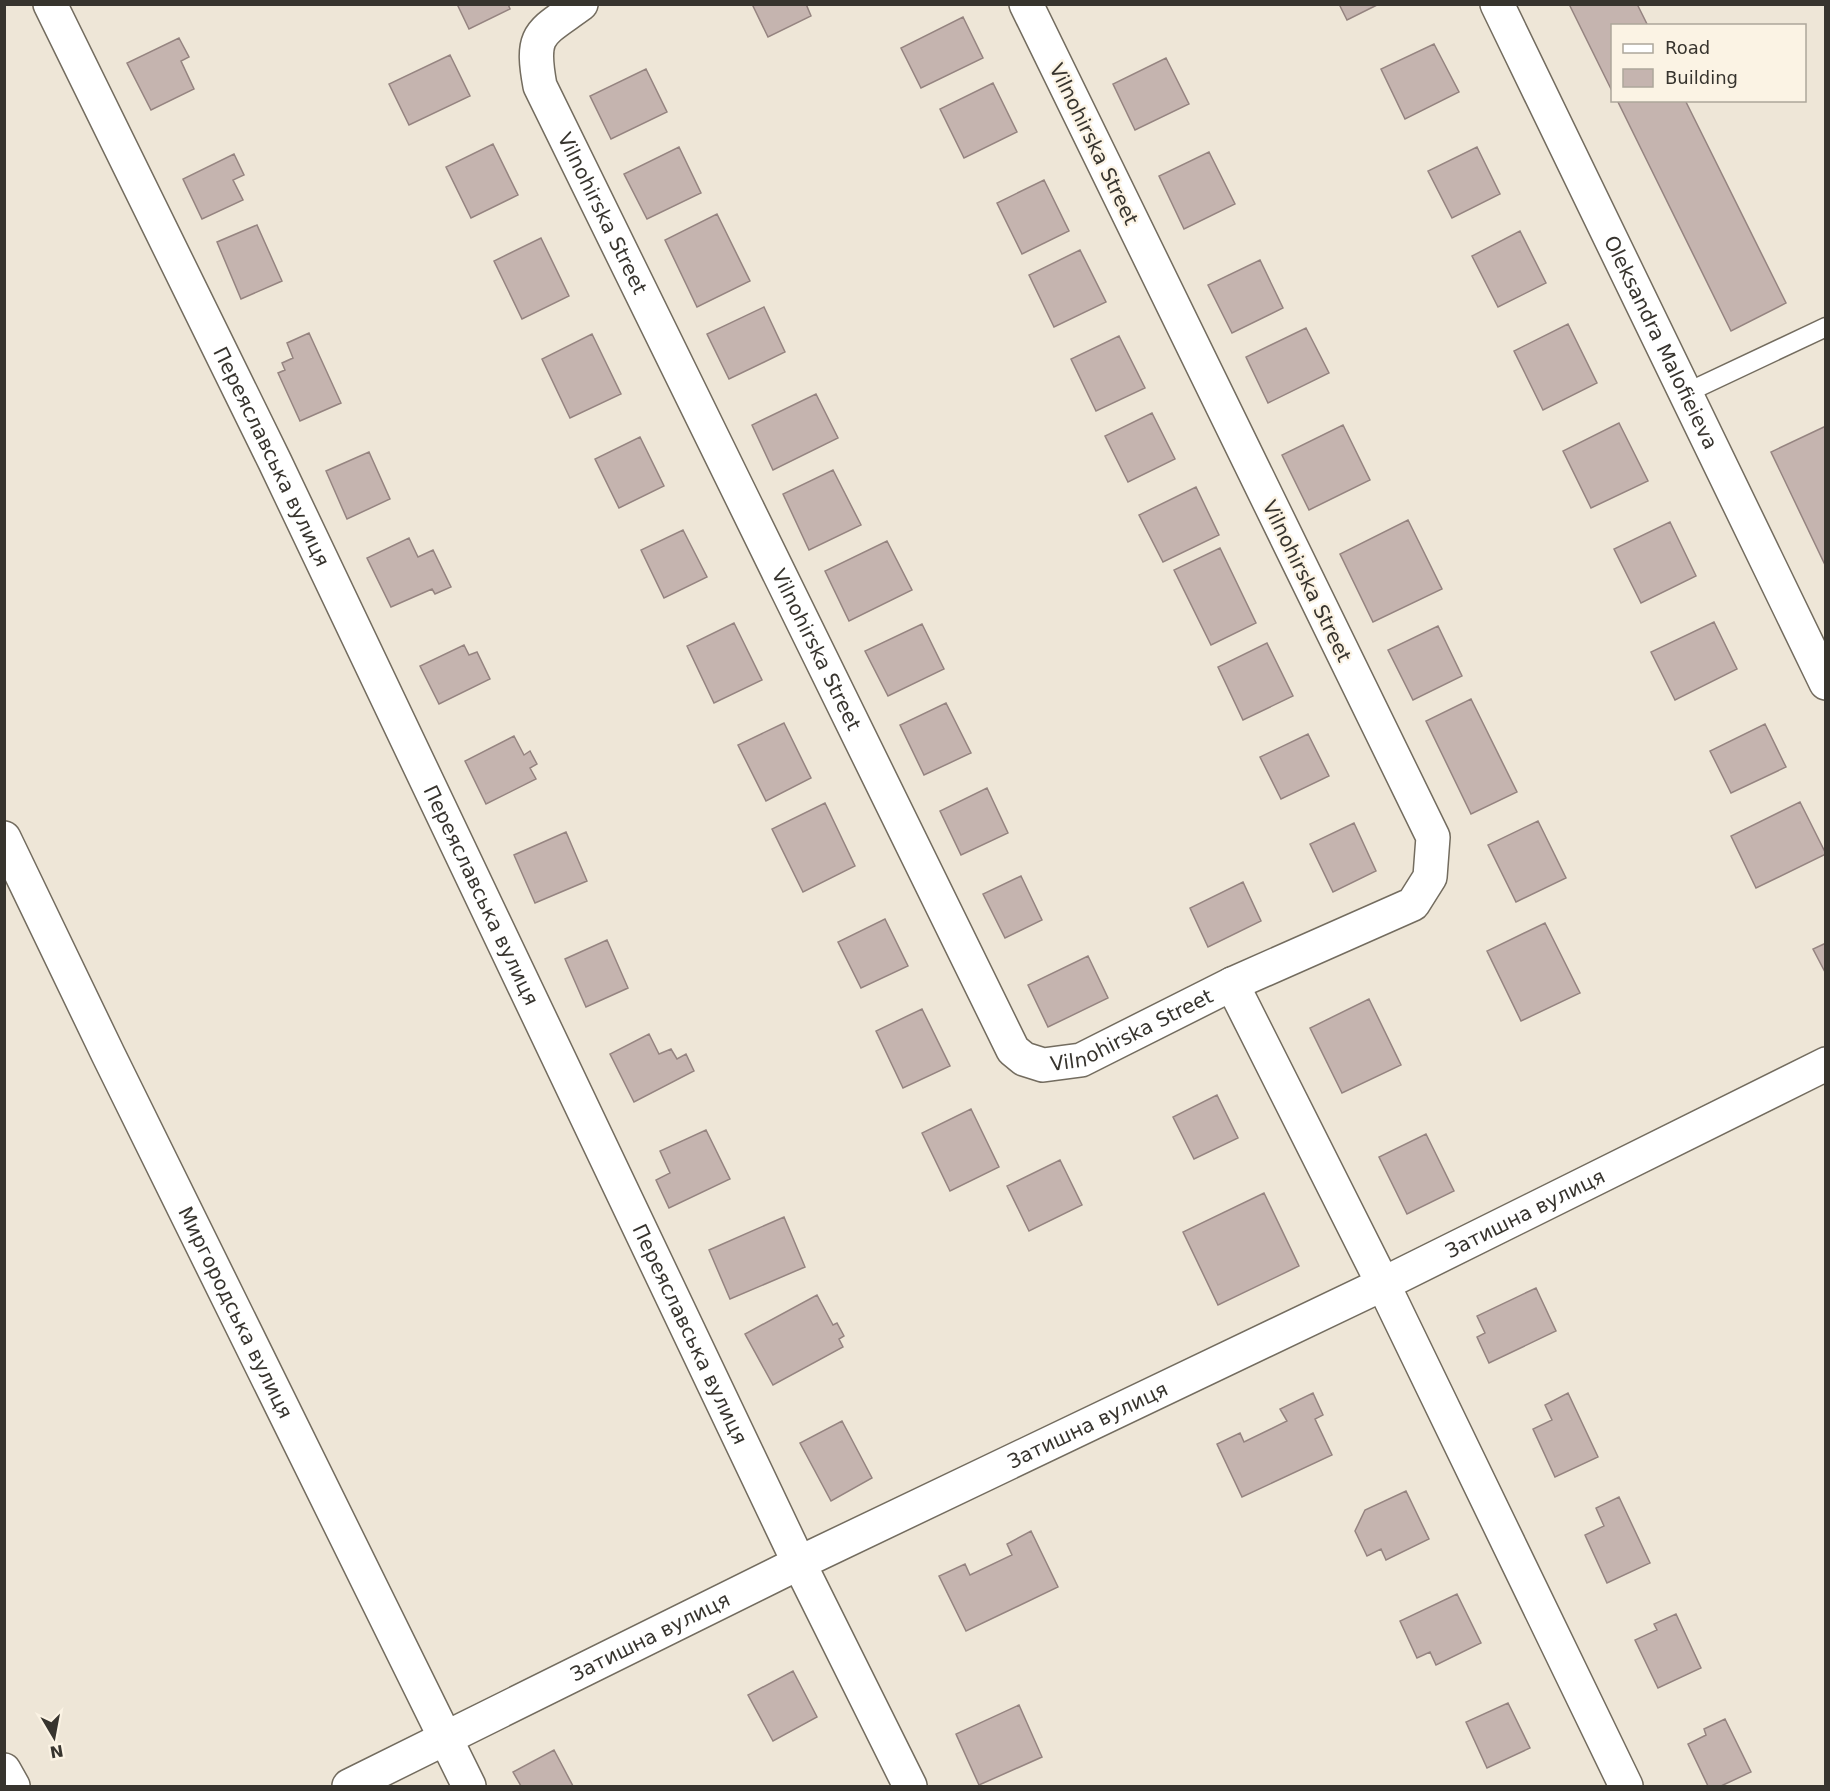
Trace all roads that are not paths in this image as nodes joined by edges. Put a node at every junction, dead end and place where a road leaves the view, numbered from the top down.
1 (50, 4) edge
2 (581, 4) edge
3 (1026, 4) edge
4 (1497, 4) edge
5 (1826, 327) edge
6 (1686, 393) junction
7 (1826, 683) edge
8 (4, 838) edge
9 (1233, 984) junction
10 (1826, 1064) edge
11 (1383, 1284) junction
12 (799, 1563) junction
13 (445, 1738) junction
14 (4, 1770) edge
15 (13, 1786) edge
16 (349, 1786) edge
17 (469, 1786) edge
18 (910, 1786) edge
19 (1626, 1786) edge

1 - 12 street, Переяславська вулиця
2 - 9 street, Vilnohirska Street
3 - 9 street, Vilnohirska Street
4 - 6 street, Oleksandra Malofieieva
5 - 6 lane
6 - 7 street, Oleksandra Malofieieva
8 - 13 street, Миргородська вулиця
9 - 11 street
10 - 11 street, Затишна вулиця
11 - 12 street, Затишна вулиця
11 - 19 street
12 - 13 street, Затишна вулиця
12 - 18 street, Переяславська вулиця
13 - 16 street, Затишна вулиця
13 - 17 street, Миргородська вулиця
14 - 15 street

